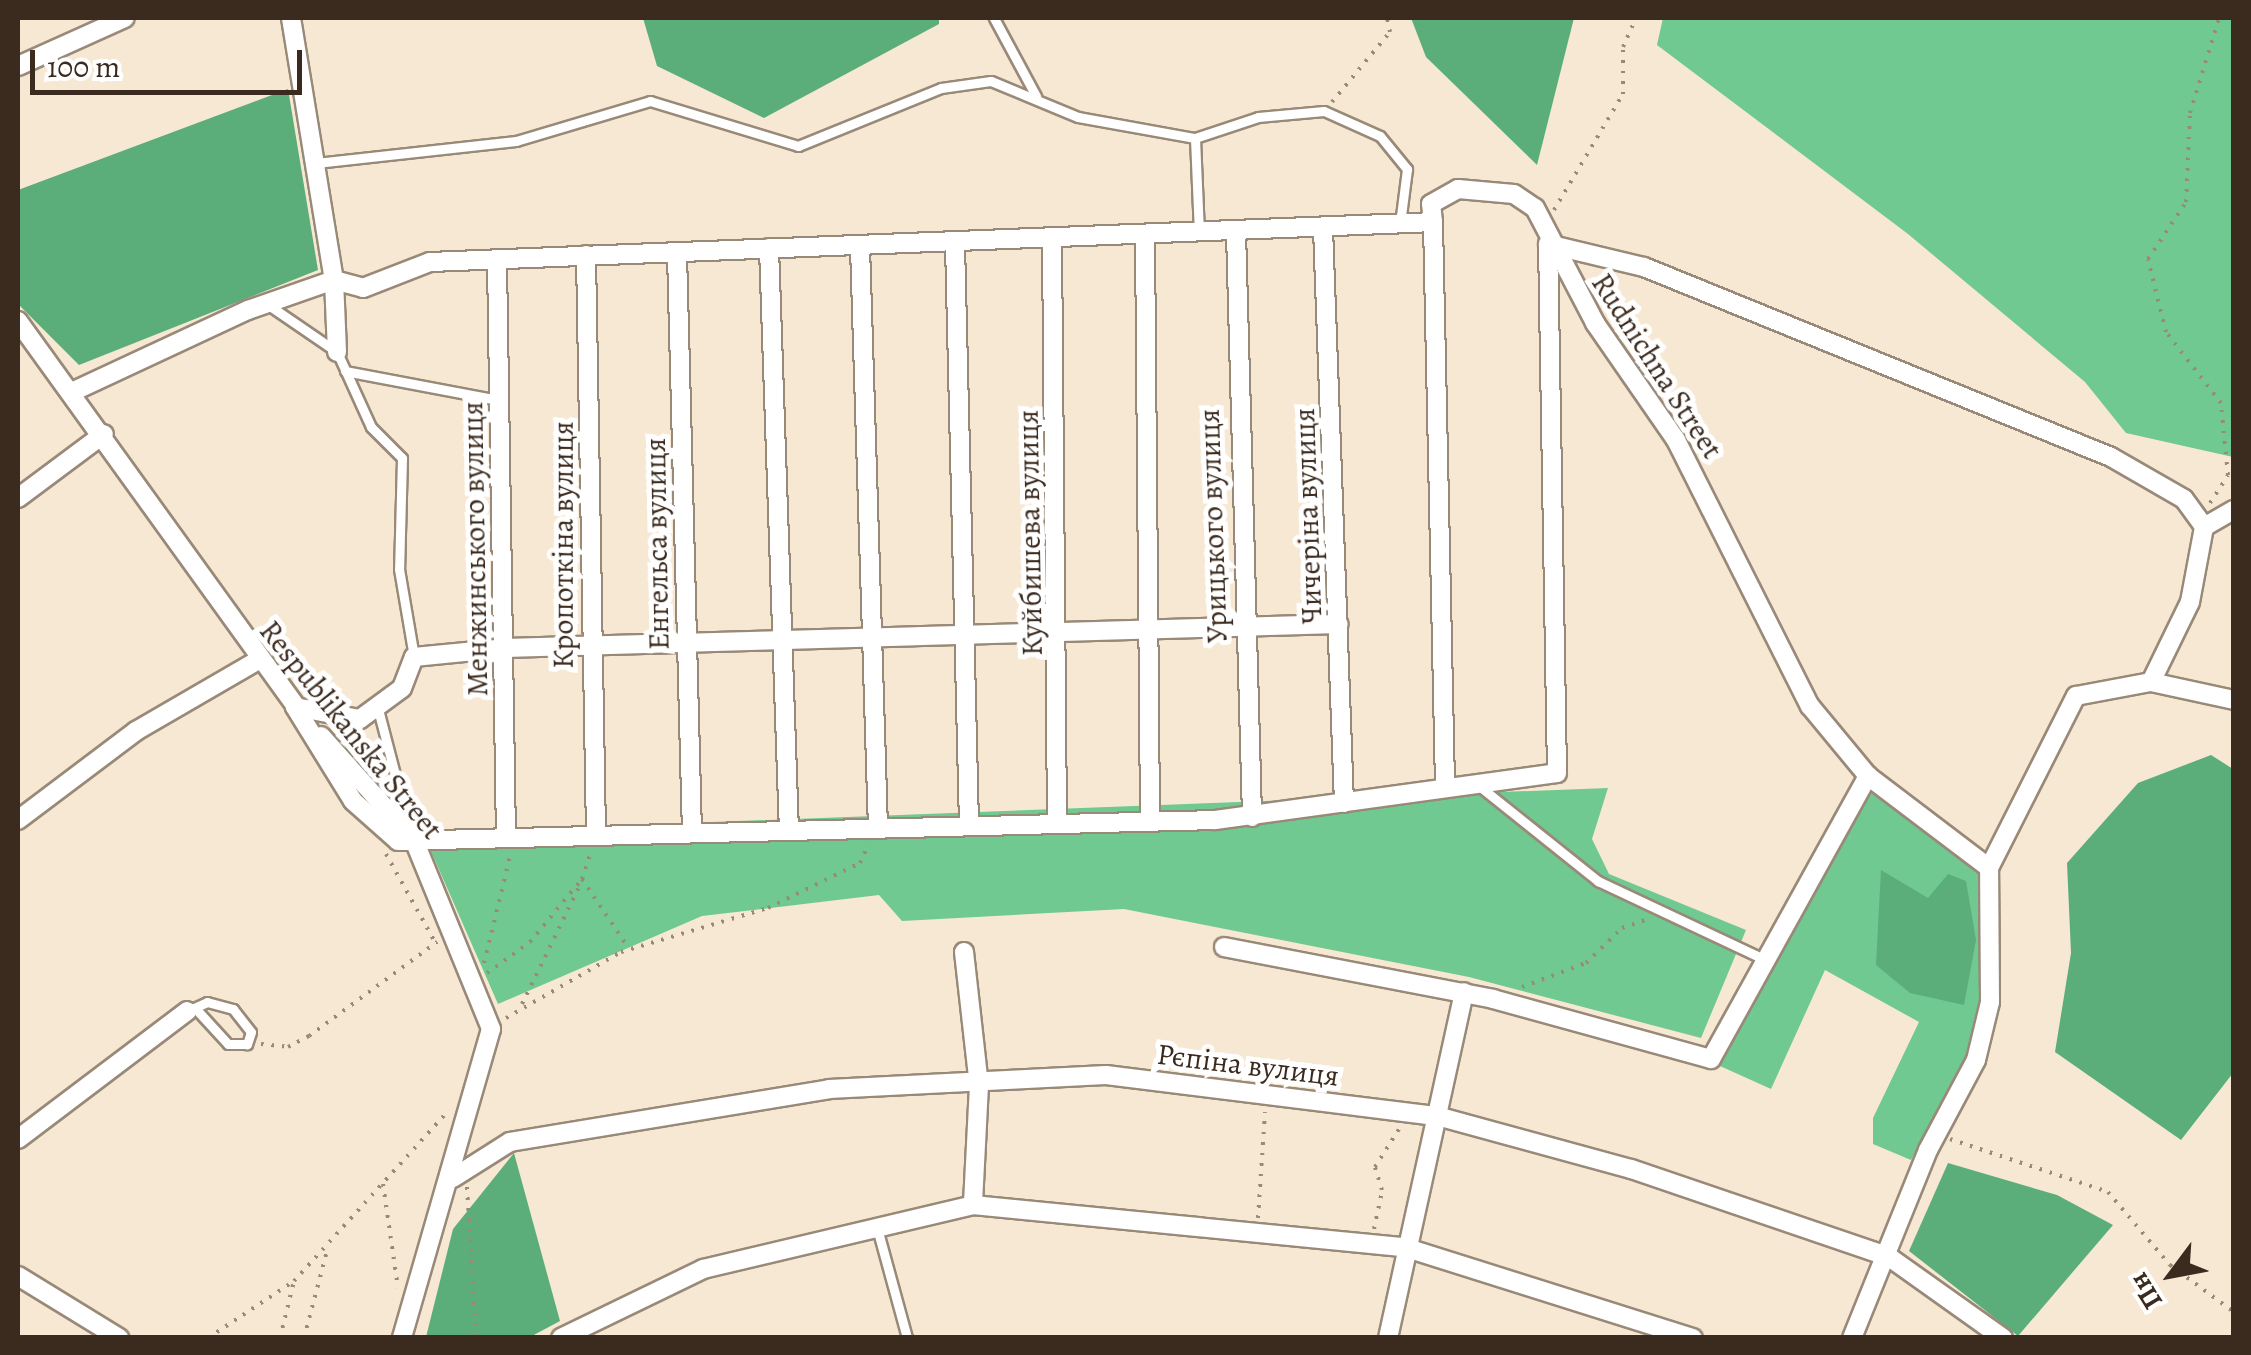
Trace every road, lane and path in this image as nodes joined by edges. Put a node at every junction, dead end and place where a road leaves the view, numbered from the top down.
1 (126, 18) edge
2 (292, 18) edge
3 (994, 18) edge
4 (1388, 18) edge
5 (1636, 18) edge
6 (2219, 18) edge
7 (18, 66) edge
8 (1036, 96) junction
9 (1324, 111) junction
10 (1195, 138) junction
11 (314, 163) junction
12 (1433, 222) junction
13 (1400, 224) junction
14 (1324, 228) junction
15 (1236, 232) junction
16 (1199, 234) junction
17 (1145, 236) junction
18 (1052, 240) junction
19 (955, 244) junction
20 (1548, 244) junction
21 (860, 246) junction
22 (769, 248) junction
23 (677, 253) junction
24 (586, 255) junction
25 (496, 260) junction
26 (334, 280) junction
27 (266, 304) junction
28 (18, 321) edge
29 (337, 352) junction
30 (345, 371) junction
31 (74, 391) junction
32 (501, 401) junction
33 (104, 434) junction
34 (18, 498) edge
35 (2234, 510) edge
36 (2204, 526) junction
37 (1244, 624) junction
38 (1339, 624) junction
39 (1151, 626) junction
40 (1060, 632) junction
41 (872, 634) junction
42 (966, 634) junction
43 (780, 639) junction
44 (687, 643) junction
45 (591, 644) junction
46 (505, 648) junction
47 (414, 657) junction
48 (256, 662) junction
49 (2151, 682) junction
50 (2234, 700) edge
51 (295, 706) junction
52 (379, 713) junction
53 (1868, 776) junction
54 (1476, 783) junction
55 (1445, 787) junction
56 (1344, 802) junction
57 (1252, 817) junction
58 (18, 820) edge
59 (369, 822) junction
60 (1150, 822) junction
61 (1057, 824) junction
62 (969, 826) junction
63 (878, 829) junction
64 (789, 831) junction
65 (692, 833) junction
66 (596, 836) junction
67 (506, 838) junction
68 (526, 838) junction
69 (414, 840) junction
70 (1989, 868) junction
71 (582, 879) junction
72 (1666, 913) junction
73 (454, 931) junction
74 (436, 943) junction
75 (1224, 946) dead end
76 (629, 949) junction
77 (964, 952) dead end
78 (446, 957) dead end
79 (1764, 960) junction
80 (1464, 992) junction
81 (1493, 999) junction
82 (520, 1006) junction
83 (191, 1009) junction
84 (490, 1029) junction
85 (249, 1037) junction
86 (979, 1085) junction
87 (458, 1094) dead end
88 (1266, 1094) junction
89 (1430, 1115) junction
90 (1936, 1134) junction
91 (18, 1138) edge
92 (458, 1175) junction
93 (382, 1184) junction
94 (974, 1205) junction
95 (877, 1228) junction
96 (1258, 1232) junction
97 (329, 1243) junction
98 (1369, 1243) junction
99 (1404, 1246) junction
100 (1889, 1257) junction
101 (18, 1276) edge
102 (294, 1281) junction
103 (398, 1295) dead end
104 (2234, 1312) edge
105 (119, 1338) edge
106 (208, 1338) edge
107 (280, 1338) edge
108 (304, 1338) edge
109 (402, 1338) edge
110 (476, 1338) edge
111 (561, 1338) edge
112 (908, 1338) edge
113 (1388, 1338) edge
114 (1693, 1338) edge
115 (1852, 1338) edge
116 (2003, 1338) edge

1 - 7 street
2 - 11 street
3 - 8 lane
4 - 9 path
5 - 20 path
6 - 36 path
8 - 10 lane
8 - 11 lane
9 - 10 lane
9 - 13 lane
10 - 16 lane
11 - 26 street
12 - 13 street
12 - 20 street
12 - 55 street
13 - 14 street
14 - 15 street
14 - 38 street, Чичеріна вулиця
15 - 16 street
15 - 37 street, Урицького вулиця
16 - 17 street
17 - 18 street
17 - 39 street
18 - 19 street
18 - 40 street, Куйбишева вулиця
19 - 21 street
19 - 42 street
20 - 36 street, Rudnichna Street
20 - 53 street, Rudnichna Street
20 - 54 street
21 - 22 street
21 - 41 street
22 - 23 street
22 - 43 street
23 - 24 street
23 - 44 street, Енгельса вулиця
24 - 25 street
24 - 45 street, Кропоткіна вулиця
25 - 26 street
25 - 32 street, Менжинського вулиця
26 - 27 street
26 - 29 street
27 - 29 lane
27 - 31 street
28 - 31 street, Respublikanska Street
29 - 30 lane
30 - 32 lane
30 - 47 lane
31 - 33 street, Respublikanska Street
32 - 46 street, Менжинського вулиця
33 - 34 street
33 - 48 street, Respublikanska Street
35 - 36 street
36 - 49 street
37 - 38 street
37 - 39 street
37 - 57 street, Урицького вулиця
38 - 56 street, Чичеріна вулиця
39 - 40 street
39 - 60 street
40 - 42 street
40 - 61 street, Куйбишева вулиця
41 - 42 street
41 - 43 street
41 - 63 street
42 - 62 street
43 - 44 street
43 - 64 street
44 - 45 street
44 - 65 street, Енгельса вулиця
45 - 46 street
45 - 66 street, Кропоткіна вулиця
46 - 47 street
46 - 67 street, Менжинського вулиця
47 - 52 street
48 - 51 street, Respublikanska Street
48 - 58 street
49 - 50 street
49 - 70 street
51 - 52 street
51 - 59 street
51 - 69 street, Respublikanska Street
52 - 69 lane
53 - 70 street, Rudnichna Street
53 - 79 street
54 - 55 street
54 - 72 lane
55 - 56 street
56 - 57 street
57 - 60 street
59 - 69 street
59 - 74 path
60 - 61 street
61 - 62 street
62 - 63 street
63 - 64 street
63 - 76 path
64 - 65 street
65 - 66 street
66 - 68 street
66 - 71 path
67 - 68 street
67 - 69 street
68 - 71 path
69 - 73 street, Respublikanska Street
70 - 90 street
71 - 76 path
71 - 82 path
72 - 79 lane
72 - 81 path
73 - 74 path
73 - 84 street, Respublikanska Street
74 - 78 path
74 - 85 path
75 - 80 street
76 - 82 path
77 - 86 street
79 - 81 street
80 - 81 street
80 - 89 street
82 - 84 path
83 - 85 lane
83 - 85 lane
83 - 91 street
84 - 92 street
86 - 88 street, Рєпіна вулиця
86 - 92 street, Рєпіна вулиця
86 - 94 street
87 - 93 path
88 - 89 street, Рєпіна вулиця
88 - 96 path
89 - 98 path
89 - 99 street
89 - 100 street, Рєпіна вулиця
90 - 100 street
90 - 104 path
92 - 109 street
92 - 110 path
93 - 97 path
93 - 103 path
94 - 95 street
94 - 96 street
95 - 111 street
95 - 112 lane
96 - 98 street
97 - 102 path
97 - 108 path
98 - 99 street
99 - 113 street
99 - 114 street
100 - 115 street
100 - 116 street, Рєпіна вулиця
101 - 105 street
102 - 106 path
102 - 107 path

